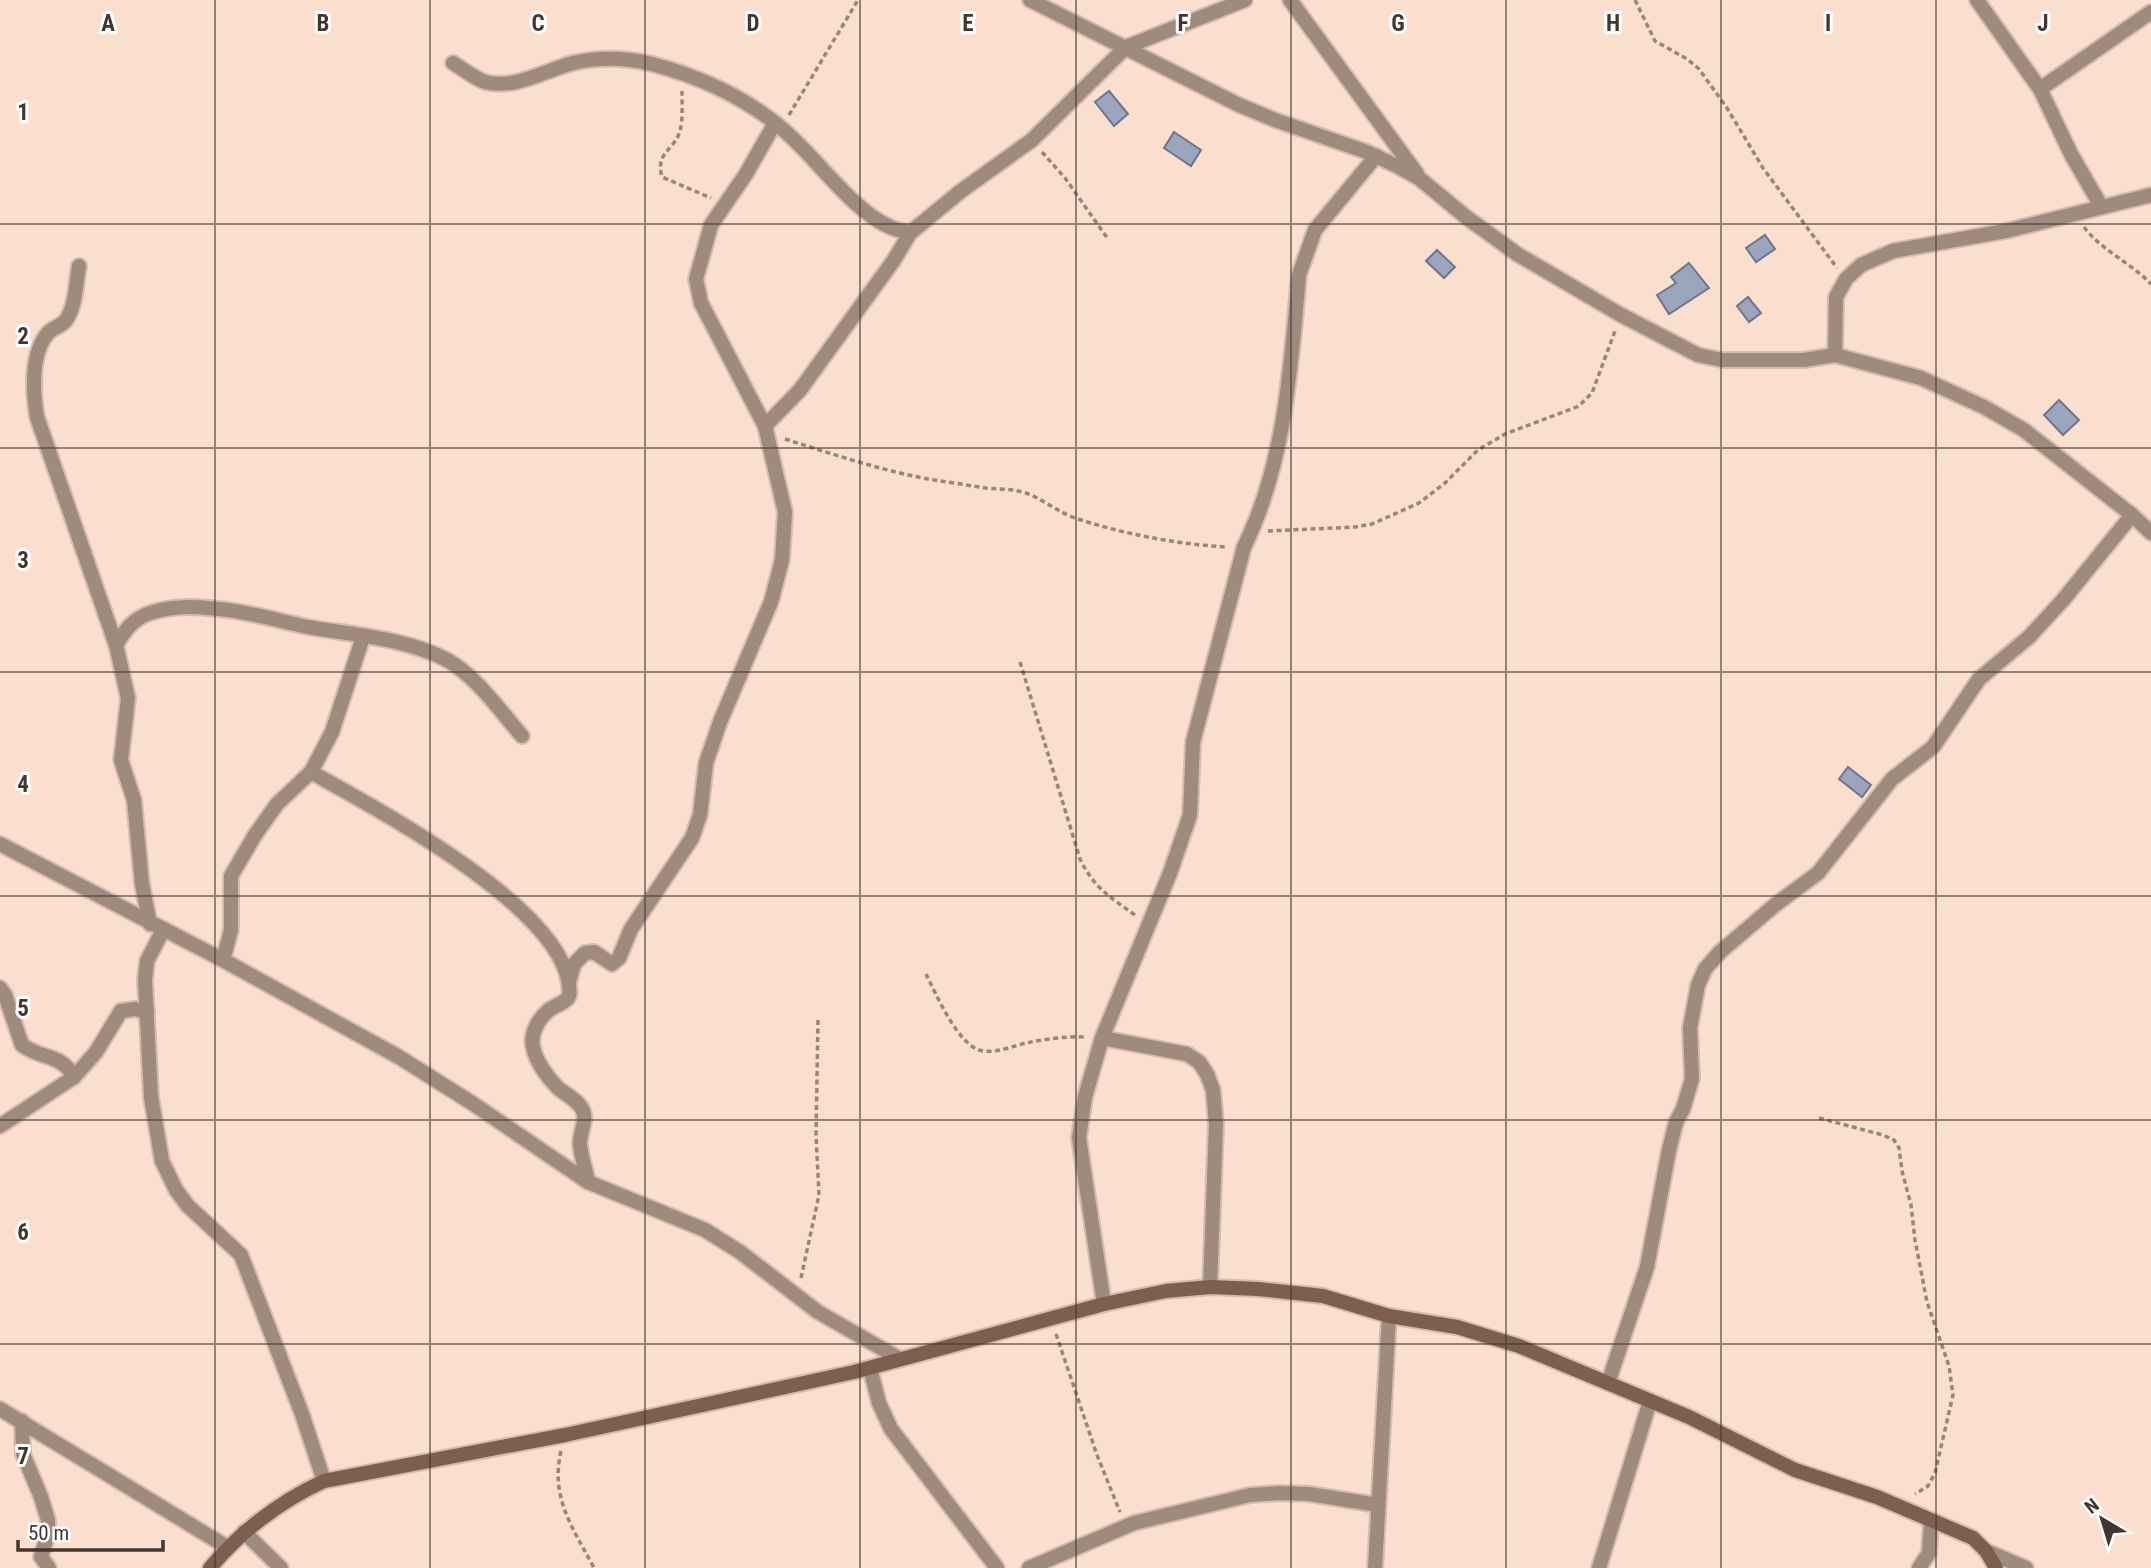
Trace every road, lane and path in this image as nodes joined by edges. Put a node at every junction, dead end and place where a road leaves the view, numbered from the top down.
1 (858, 0) edge
2 (1030, 0) edge
3 (1245, 0) edge
4 (1290, 0) edge
5 (1635, 0) edge
6 (1977, 0) edge
7 (2151, 12) edge
8 (1126, 47) junction
9 (453, 63) dead end
10 (681, 74) junction
11 (2040, 89) junction
12 (778, 125) junction
13 (1032, 140) junction
14 (1376, 156) junction
15 (1420, 179) junction
16 (2151, 195) edge
17 (726, 204) junction
18 (2101, 206) junction
19 (2075, 214) junction
20 (910, 233) junction
21 (1108, 239) dead end
22 (79, 266) dead end
23 (1846, 279) junction
24 (2151, 284) edge
25 (1620, 315) junction
26 (1835, 355) junction
27 (765, 429) junction
28 (2132, 515) junction
29 (1252, 530) junction
30 (2151, 533) edge
31 (1244, 547) junction
32 (363, 637) junction
33 (117, 645) junction
34 (1020, 662) dead end
35 (522, 736) dead end
36 (311, 772) junction
37 (0, 844) edge
38 (1149, 924) junction
39 (156, 927) junction
40 (223, 960) junction
41 (926, 974) dead end
42 (569, 982) junction
43 (2, 993) edge
44 (147, 1012) junction
45 (818, 1019) dead end
46 (1102, 1038) junction
47 (74, 1077) junction
48 (1818, 1118) dead end
49 (0, 1126) edge
50 (589, 1182) junction
51 (1210, 1287) junction
52 (797, 1298) junction
53 (1104, 1304) junction
54 (1389, 1316) junction
55 (1050, 1319) junction
56 (900, 1359) junction
57 (870, 1368) junction
58 (1608, 1383) junction
59 (1650, 1401) junction
60 (0, 1409) edge
61 (22, 1421) junction
62 (565, 1436) junction
63 (324, 1480) junction
64 (1877, 1497) junction
65 (1378, 1505) junction
66 (1931, 1521) junction
67 (1126, 1526) junction
68 (244, 1532) junction
69 (227, 1547) junction
70 (1986, 1551) junction
71 (48, 1568) edge
72 (210, 1568) edge
73 (281, 1568) edge
74 (594, 1568) edge
75 (997, 1568) edge
76 (1029, 1568) edge
77 (1375, 1568) edge
78 (1599, 1568) edge
79 (1919, 1568) edge
80 (1996, 1568) edge
81 (2026, 1568) edge

1 - 12 path
2 - 8 street
3 - 8 street
4 - 15 street
5 - 23 path
6 - 11 street
7 - 11 street
8 - 13 street
8 - 14 street
9 - 10 street
10 - 12 street
10 - 17 path
11 - 18 street
12 - 17 street
12 - 20 street
13 - 20 street
13 - 21 path
14 - 15 street
14 - 29 street
15 - 25 street
16 - 18 street
17 - 27 street
18 - 19 street
19 - 23 street
19 - 24 path
20 - 27 street
22 - 33 street
23 - 26 street
25 - 26 street
25 - 29 path
26 - 28 street
27 - 31 path
27 - 42 street
28 - 30 street
28 - 58 street
29 - 31 street
31 - 38 street
32 - 33 street
32 - 35 street
32 - 36 street
33 - 39 street
34 - 38 path
36 - 40 street
36 - 42 street
37 - 39 street
38 - 46 street
39 - 40 street
39 - 44 street
40 - 50 street
41 - 46 path
42 - 50 street
43 - 47 street
44 - 47 street
44 - 63 street
45 - 52 path
46 - 51 street
46 - 53 street
47 - 49 street
48 - 64 path
50 - 52 street
51 - 53 street
51 - 54 street
52 - 56 street
53 - 55 street
54 - 58 street
54 - 65 street
55 - 56 street
55 - 67 path
56 - 57 street
57 - 62 street
57 - 75 street
58 - 59 street
59 - 64 street
59 - 78 street
60 - 61 street
61 - 69 street
61 - 71 street
62 - 63 street
62 - 74 path
63 - 68 street
64 - 66 street
65 - 67 street
65 - 77 street
66 - 70 street
66 - 79 street
67 - 76 street
68 - 69 street
68 - 73 street
69 - 72 street
70 - 80 street
70 - 81 street

